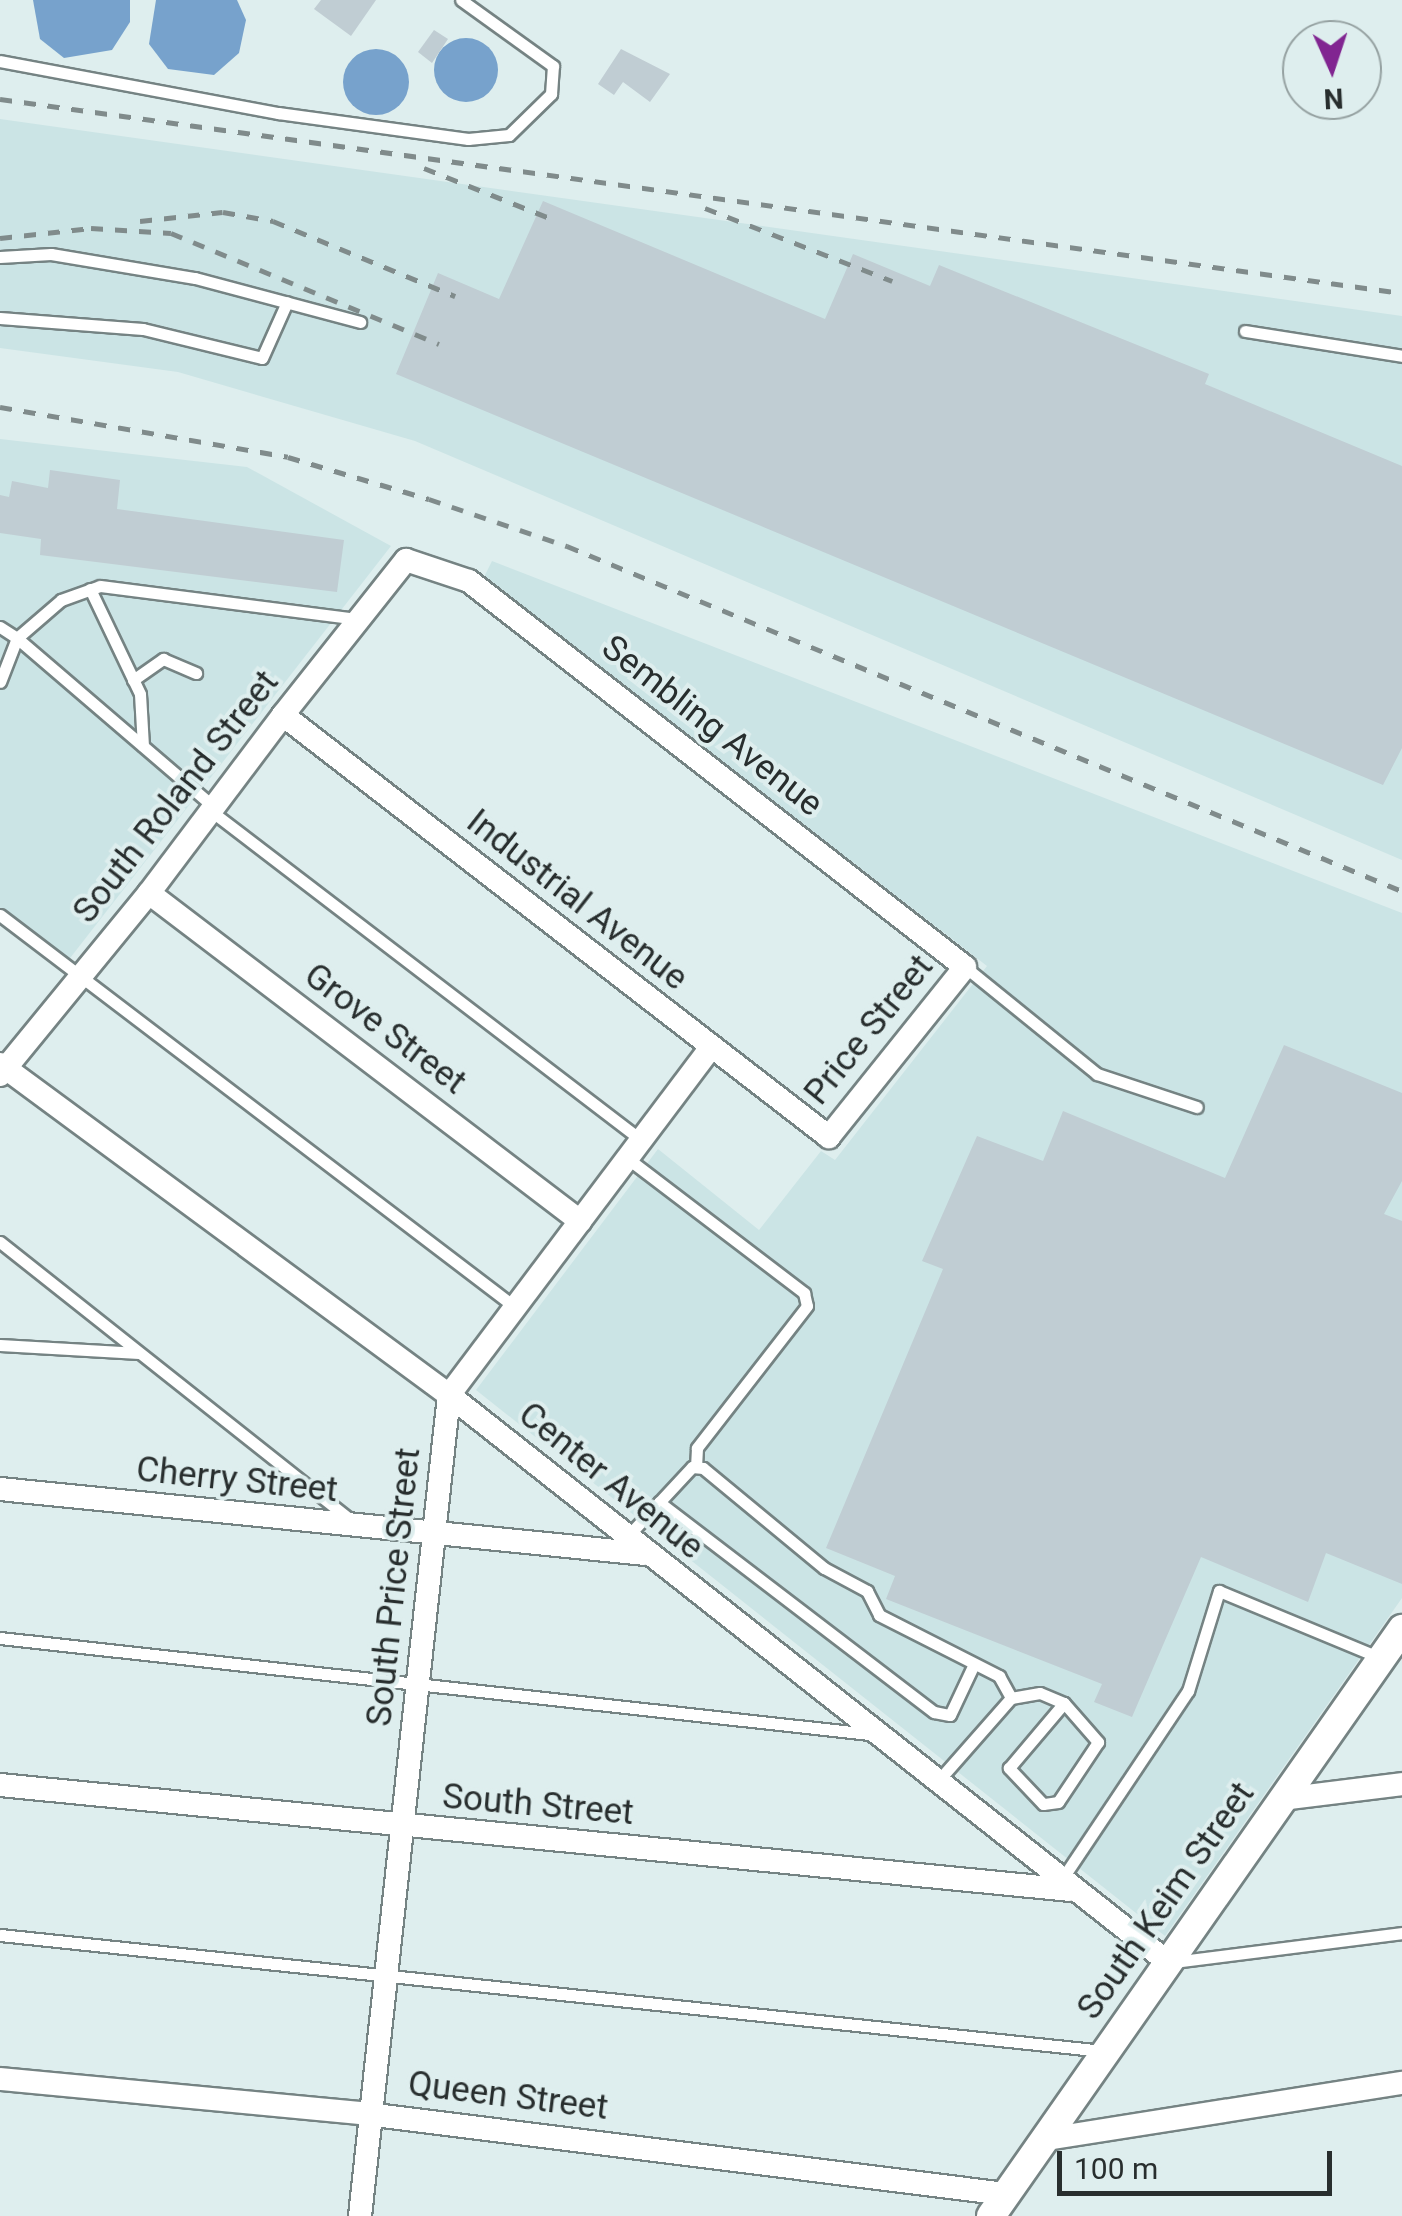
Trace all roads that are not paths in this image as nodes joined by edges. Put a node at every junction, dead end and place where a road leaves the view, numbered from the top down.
1 (460, 0) edge
2 (0, 60) edge
3 (0, 256) edge
4 (286, 302) junction
5 (0, 318) edge
6 (360, 322) dead end
7 (1245, 331) dead end
8 (1402, 356) edge
9 (406, 560) joint
10 (90, 588) junction
11 (360, 619) junction
12 (0, 626) edge
13 (17, 638) junction
14 (196, 672) dead end
15 (133, 680) junction
16 (0, 682) edge
17 (283, 715) junction
18 (143, 746) junction
19 (212, 809) junction
20 (149, 893) junction
21 (0, 915) edge
22 (964, 967) junction
23 (79, 978) junction
24 (710, 1049) junction
25 (2, 1069) edge
26 (1197, 1108) dead end
27 (829, 1137) joint
28 (634, 1149) junction
29 (580, 1222) junction
30 (0, 1242) edge
31 (515, 1307) junction
32 (0, 1345) edge
33 (139, 1352) junction
34 (449, 1395) junction
35 (696, 1467) junction
36 (0, 1489) edge
37 (659, 1502) junction
38 (362, 1528) junction
39 (434, 1536) junction
40 (622, 1545) junction
41 (1402, 1629) edge
42 (0, 1638) edge
43 (1382, 1658) junction
44 (974, 1664) junction
45 (420, 1682) junction
46 (1011, 1698) junction
47 (1064, 1703) junction
48 (872, 1734) junction
49 (1402, 1784) edge
50 (0, 1785) edge
51 (936, 1785) junction
52 (1282, 1799) junction
53 (405, 1828) junction
54 (1065, 1886) junction
55 (1402, 1933) edge
56 (0, 1935) edge
57 (1169, 1963) junction
58 (386, 1973) junction
59 (1108, 2052) junction
60 (0, 2079) edge
61 (1402, 2083) edge
62 (367, 2114) junction
63 (1047, 2139) junction
64 (999, 2205) edge
65 (360, 2216) edge

1 - 2 lane
3 - 4 lane
4 - 5 lane
4 - 6 lane
7 - 8 lane
9 - 11 street, South Roland Street
9 - 22 street, Sembling Avenue
10 - 11 lane
10 - 13 lane
10 - 15 lane
11 - 17 street, South Roland Street
12 - 13 lane
13 - 16 lane
13 - 18 lane
14 - 15 lane
15 - 18 lane
17 - 19 street, South Roland Street
17 - 24 street, Industrial Avenue
18 - 19 lane
19 - 20 street, South Roland Street
19 - 28 lane
20 - 23 street, South Roland Street
20 - 29 street, Grove Street
21 - 23 lane
22 - 26 lane
22 - 27 street, Price Street
23 - 25 street, South Roland Street
23 - 31 lane
24 - 27 street, Industrial Avenue
24 - 28 street
25 - 34 street, Center Avenue
28 - 29 street
28 - 35 lane
29 - 31 street
30 - 33 lane
31 - 34 street
32 - 33 lane
33 - 38 lane
34 - 39 street, South Price Street
34 - 40 street, Center Avenue
35 - 37 lane
35 - 44 lane
36 - 38 street, Cherry Street
37 - 40 lane
37 - 44 lane
38 - 39 street, Cherry Street
39 - 40 street, Cherry Street
39 - 45 street, South Price Street
40 - 48 street, Center Avenue
41 - 43 street, South Keim Street
42 - 45 lane
43 - 52 street, South Keim Street
43 - 54 lane
44 - 46 lane
45 - 48 lane
45 - 53 street, South Price Street
46 - 47 lane
46 - 51 lane
47 - 47 lane
48 - 51 street, Center Avenue
49 - 52 street
50 - 53 street, South Street
51 - 54 street, Center Avenue
52 - 57 street, South Keim Street
53 - 54 street, South Street
53 - 58 street, South Price Street
54 - 57 street, Center Avenue
55 - 57 lane
56 - 58 lane
57 - 59 street, South Keim Street
58 - 59 lane
58 - 62 street, South Price Street
59 - 63 street, South Keim Street
60 - 62 street, Queen Street
61 - 63 street
62 - 64 street, Queen Street
62 - 65 street, South Price Street
63 - 64 street, South Keim Street

